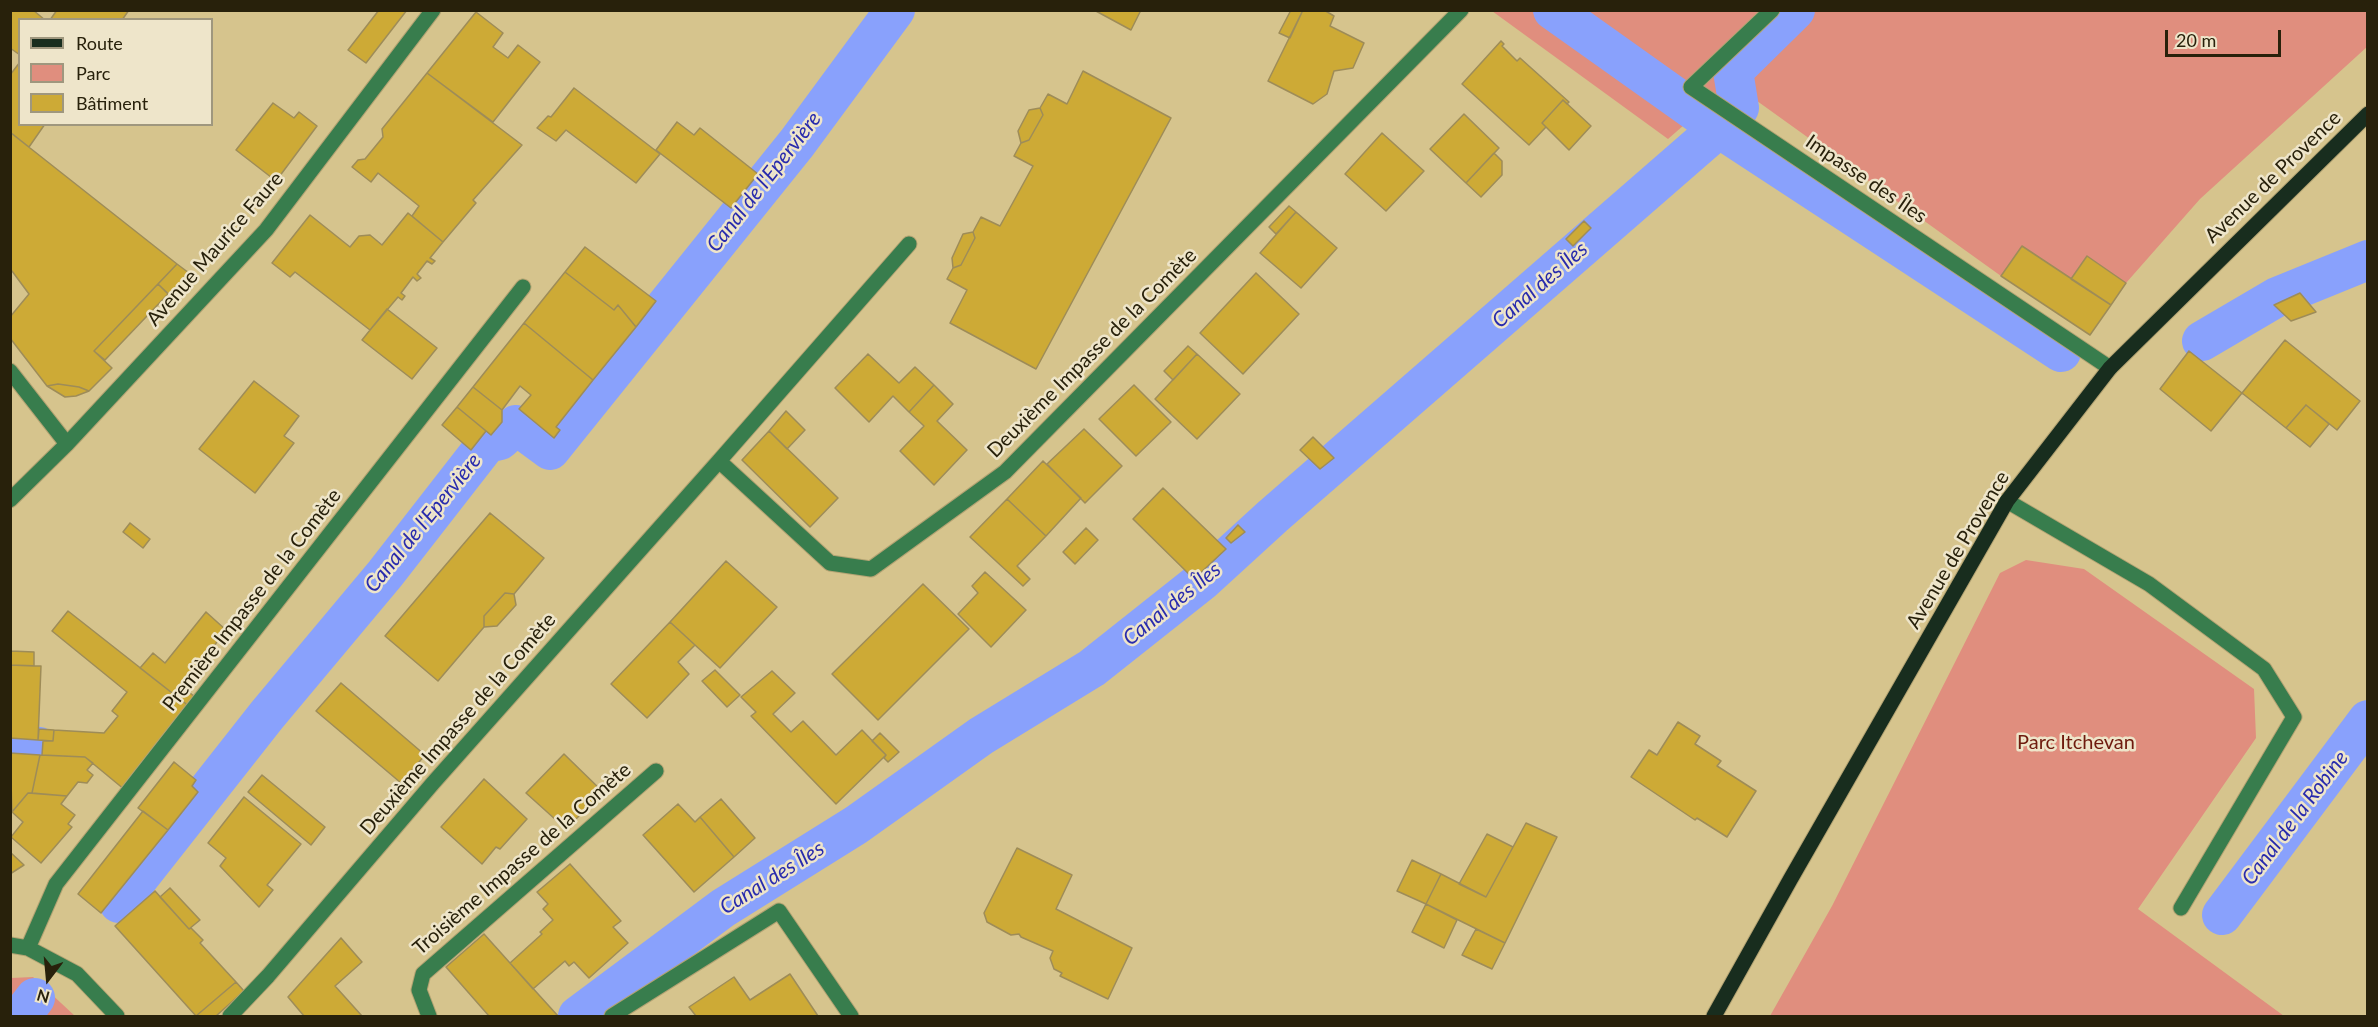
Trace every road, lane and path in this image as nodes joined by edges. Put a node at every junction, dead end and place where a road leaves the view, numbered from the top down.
1 (433, 10) edge
2 (1461, 10) edge
3 (1772, 10) edge
4 (2367, 114) edge
5 (909, 244) dead end
6 (523, 287) dead end
7 (2110, 368) junction
8 (10, 371) edge
9 (67, 444) junction
10 (719, 461) junction
11 (10, 500) edge
12 (2007, 501) junction
13 (656, 771) dead end
14 (2181, 908) dead end
15 (10, 945) edge
16 (28, 948) junction
17 (117, 1017) edge
18 (230, 1017) edge
19 (429, 1017) edge
20 (612, 1017) edge
21 (851, 1017) edge
22 (1714, 1017) edge

1 - 9 street, Avenue Maurice Faure
2 - 10 street, Deuxième Impasse de la Comète
3 - 7 street, Impasse des Îles
4 - 7 main road, Avenue de Provence
5 - 10 street, Deuxième Impasse de la Comète
6 - 16 street, Première Impasse de la Comète
7 - 12 main road, Avenue de Provence
8 - 9 street
9 - 11 street, Avenue Maurice Faure
10 - 18 street, Deuxième Impasse de la Comète
12 - 14 street
12 - 22 main road, Avenue de Provence
13 - 19 street, Troisième Impasse de la Comète
15 - 16 street
16 - 17 street
20 - 21 street

